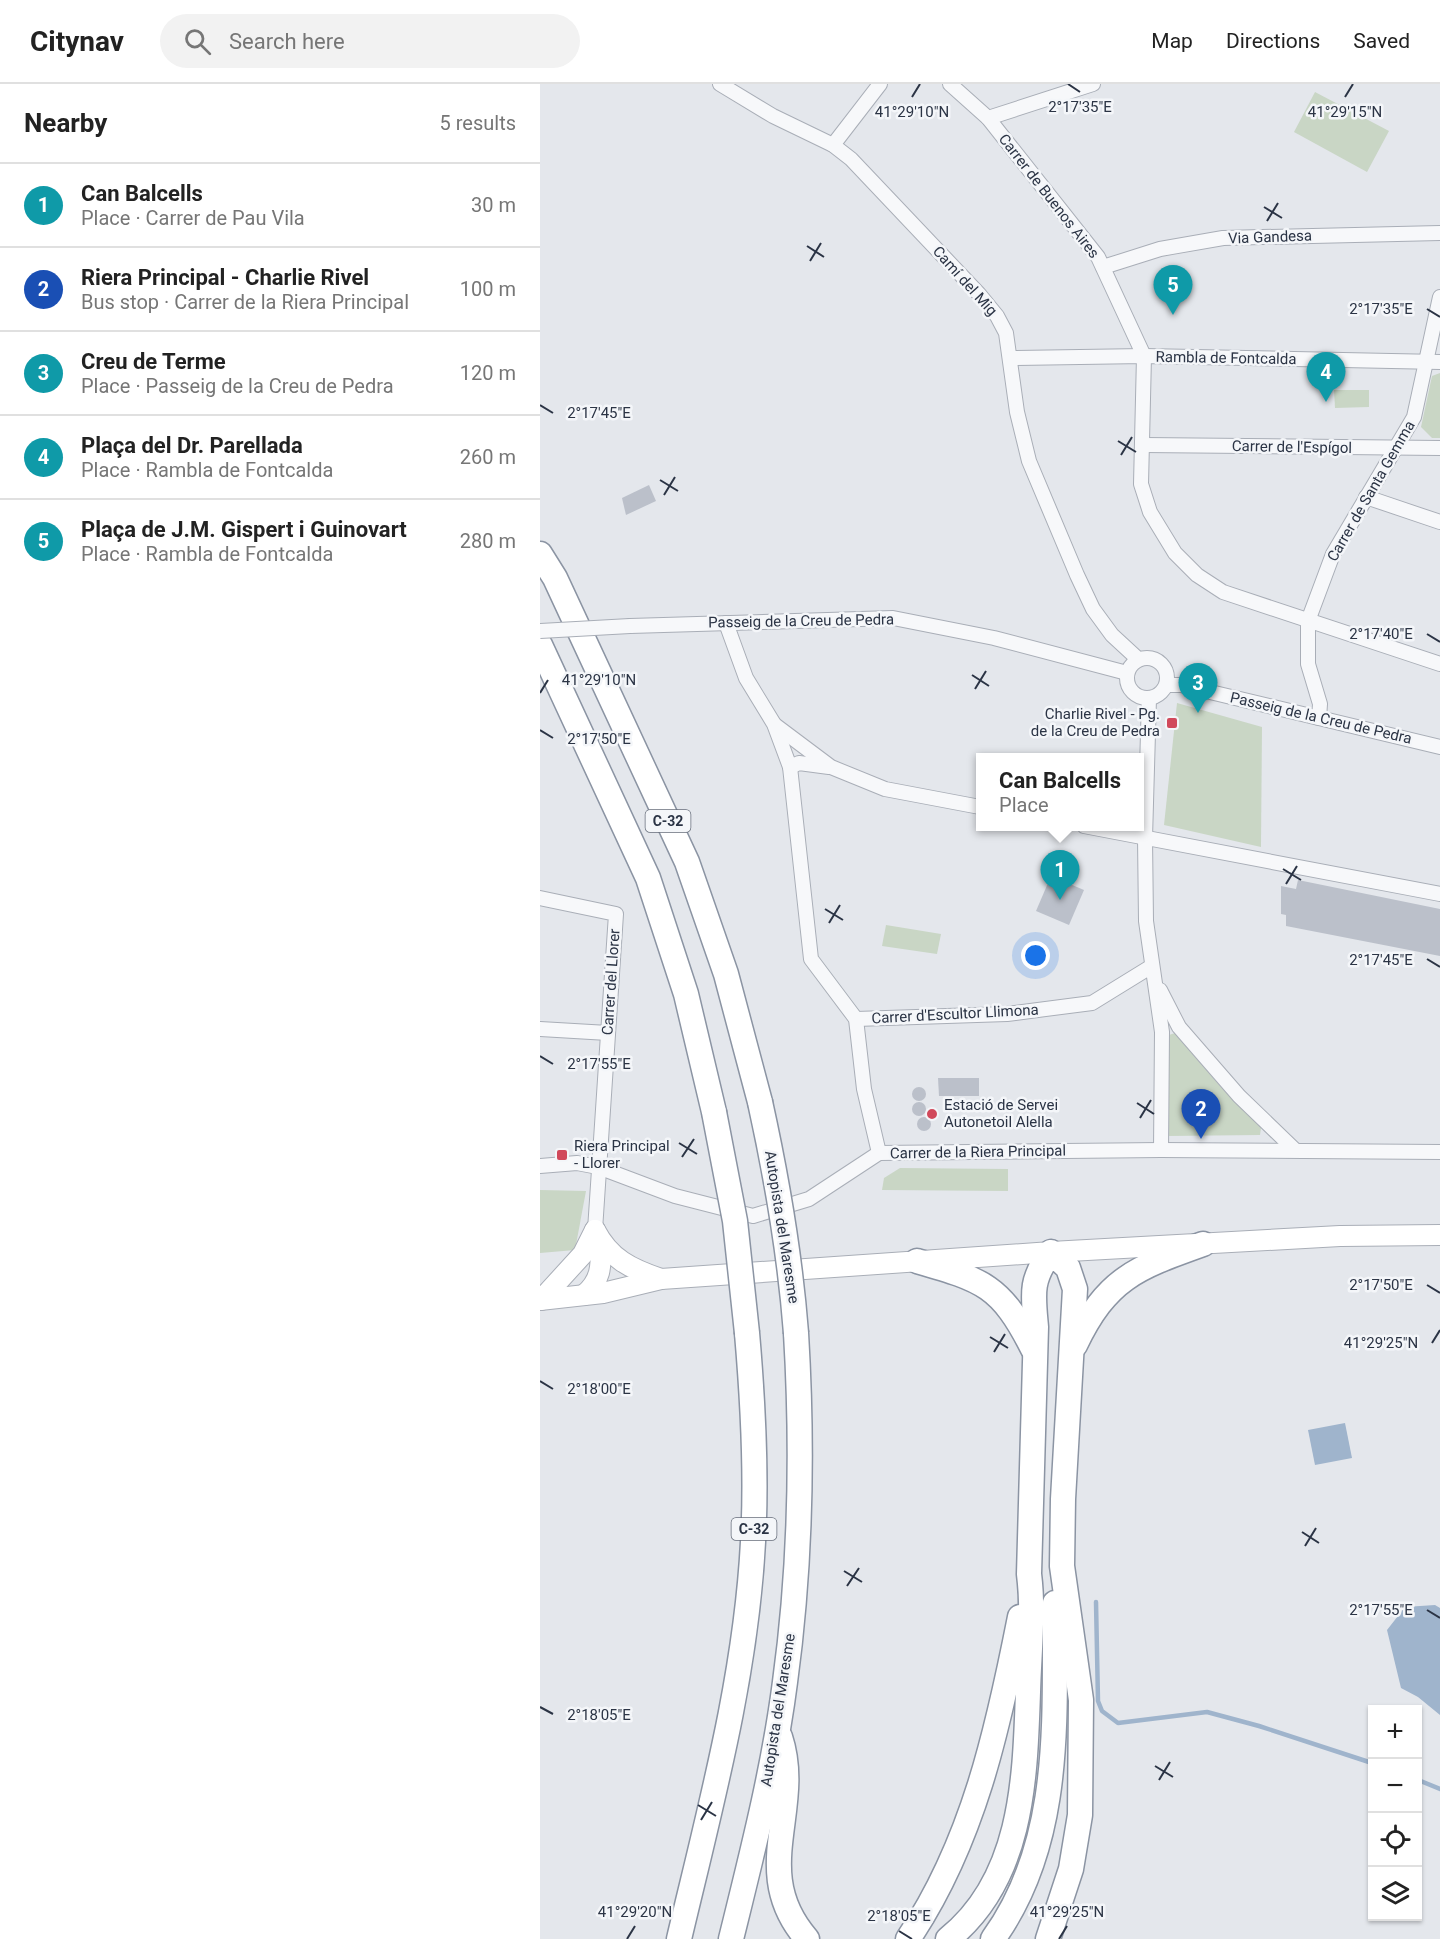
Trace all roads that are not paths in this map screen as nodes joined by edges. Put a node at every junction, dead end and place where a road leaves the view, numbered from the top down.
1 (720, 84) edge
2 (880, 84) edge
3 (950, 84) edge
4 (1094, 84) edge
5 (988, 118) junction
6 (833, 145) junction
7 (1440, 233) edge
8 (1103, 267) junction
9 (1440, 297) edge
10 (1144, 356) junction
11 (1011, 358) junction
12 (1433, 362) edge
13 (1144, 445) junction
14 (1396, 448) junction
15 (1440, 448) edge
16 (1366, 497) junction
17 (1440, 522) edge
18 (540, 554) edge
19 (1308, 621) junction
20 (726, 623) junction
21 (540, 631) edge
22 (540, 645) edge
23 (1138, 659) junction
24 (1440, 664) edge
25 (1127, 673) junction
26 (1167, 685) junction
27 (1149, 698) junction
28 (1319, 718) junction
29 (774, 724) junction
30 (1440, 747) edge
31 (790, 767) junction
32 (831, 767) junction
33 (976, 806) edge
34 (1109, 831) edge
35 (1144, 838) junction
36 (1440, 894) edge
37 (540, 898) edge
38 (1152, 966) junction
39 (1156, 980) junction
40 (856, 1020) junction
41 (1179, 1027) junction
42 (540, 1029) edge
43 (1162, 1032) junction
44 (608, 1033) junction
45 (1161, 1150) junction
46 (1295, 1150) junction
47 (1440, 1152) edge
48 (879, 1153) junction
49 (540, 1166) edge
50 (598, 1167) junction
51 (1440, 1235) edge
52 (598, 1237) junction
53 (1203, 1244) junction
54 (1050, 1252) junction
55 (583, 1254) junction
56 (917, 1261) junction
57 (661, 1279) junction
58 (594, 1291) junction
59 (541, 1300) edge
60 (1035, 1353) junction
61 (1071, 1356) junction
62 (1062, 1566) junction
63 (1029, 1574) junction
64 (730, 1724) junction
65 (777, 1730) junction
66 (664, 1939) edge
67 (679, 1939) edge
68 (731, 1939) edge
69 (807, 1939) edge
70 (908, 1939) edge
71 (948, 1939) edge
72 (993, 1939) edge
73 (1048, 1939) edge

1 - 6 street, Camí del Mig
2 - 6 street
3 - 5 street, Carrer de Buenos Aires
4 - 5 street
5 - 8 street, Carrer de Buenos Aires
6 - 11 street, Camí del Mig
7 - 8 street, Via Gandesa
8 - 10 street, Carrer de Buenos Aires
9 - 12 street, Carrer de Santa Gemma
10 - 11 street, Rambla de Fontcalda
10 - 12 street, Rambla de Fontcalda
10 - 13 street
11 - 23 street, Camí del Mig
12 - 14 street, Carrer de Santa Gemma
13 - 14 street, Carrer de l'Espígol
13 - 19 street
14 - 15 street, Carrer de l'Espígol
14 - 16 street, Carrer de Santa Gemma
16 - 17 street
16 - 19 street, Carrer de Santa Gemma
18 - 65 highway, Autopista del Maresme / C-32, bridge
19 - 24 street
19 - 28 street, Carrer de Santa Gemma
20 - 21 street, Passeig de la Creu de Pedra, bridge
20 - 25 street, Passeig de la Creu de Pedra
20 - 29 street
22 - 64 highway, C-32, bridge
23 - 25 street
23 - 26 street
25 - 27 street
26 - 27 street
26 - 28 street, Passeig de la Creu de Pedra
27 - 35 street
28 - 30 street, Passeig de la Creu de Pedra
29 - 31 street
29 - 32 street
31 - 32 street
31 - 40 street
32 - 33 street
34 - 35 street
35 - 36 street
35 - 38 street
37 - 44 street, Carrer del Llorer
38 - 39 street
38 - 40 street, Carrer d'Escultor Llimona
39 - 41 street
39 - 43 street
40 - 48 street
41 - 43 street
41 - 46 street
42 - 44 street
43 - 45 street
44 - 50 street, Carrer del Llorer
45 - 46 street, Carrer de la Riera Principal
45 - 48 street, Carrer de la Riera Principal
46 - 47 street, Carrer de la Riera Principal
48 - 50 street, Carrer de la Riera Principal
49 - 50 street, Carrer de la Riera Principal
50 - 52 street, Carrer del Llorer
51 - 53 street
52 - 55 street
52 - 57 street
52 - 58 street
53 - 54 street
53 - 61 highway
54 - 56 street
54 - 60 highway
54 - 61 highway
55 - 58 street
55 - 59 street
56 - 57 street
56 - 60 highway
57 - 58 street
58 - 59 street
60 - 63 highway
61 - 62 highway
62 - 72 highway
62 - 73 highway
63 - 70 highway
63 - 71 highway
64 - 66 highway
64 - 67 highway, C-32
65 - 68 highway, Autopista del Maresme / C-32
65 - 69 highway

